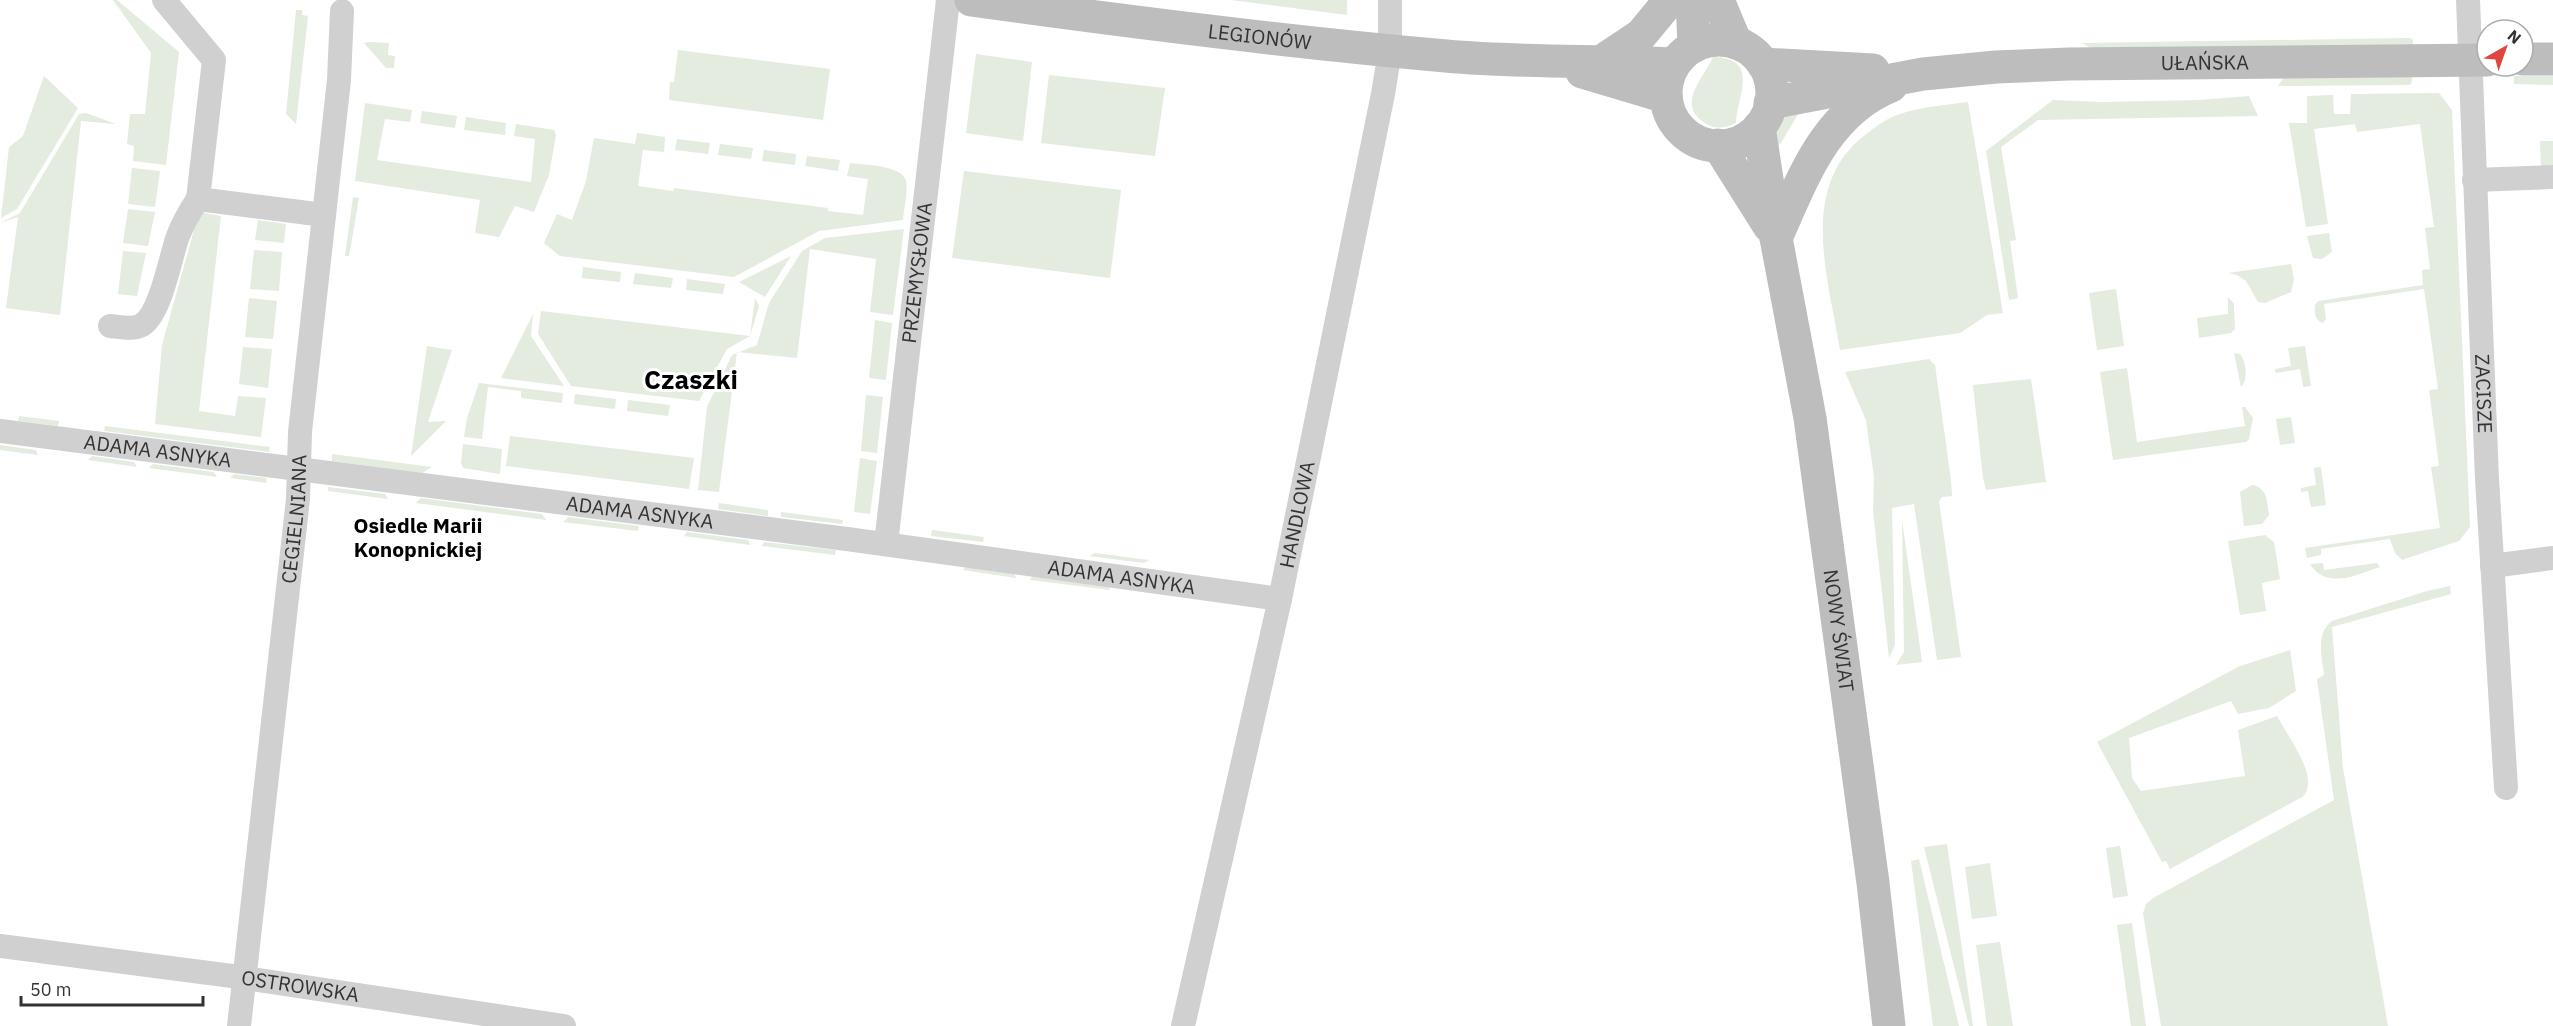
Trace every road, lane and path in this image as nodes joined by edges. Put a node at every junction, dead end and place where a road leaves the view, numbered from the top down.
1 (164, 0) edge
2 (948, 0) edge
3 (971, 0) edge
4 (1390, 0) edge
5 (1670, 0) edge
6 (1692, 0) edge
7 (1718, 0) edge
8 (2468, 0) edge
9 (342, 11) dead end
10 (2475, 42) edge
11 (1736, 43) junction
12 (1390, 51) junction
13 (1684, 55) junction
14 (2535, 59) edge
15 (2553, 59) edge
16 (2475, 60) edge
17 (1602, 61) junction
18 (1548, 62) junction
19 (1763, 64) junction
20 (1923, 74) junction
21 (2477, 78) edge
22 (1666, 97) junction
23 (1765, 115) junction
24 (1718, 146) junction
25 (2553, 177) edge
26 (2474, 180) junction
27 (198, 200) junction
28 (324, 215) junction
29 (1776, 238) junction
30 (110, 326) dead end
31 (0, 431) edge
32 (299, 469) junction
33 (885, 544) junction
34 (2553, 558) edge
35 (2492, 566) junction
36 (1280, 599) junction
37 (2506, 788) dead end
38 (0, 946) edge
39 (245, 978) junction
40 (238, 1026) edge
41 (564, 1026) edge
42 (1183, 1026) edge
43 (1889, 1026) edge

1 - 27 street
2 - 33 street, PRZEMYSŁOWA
3 - 12 street, LEGIONÓW
4 - 12 street, HANDLOWA
5 - 17 street
6 - 13 street
7 - 11 street
8 - 10 street, ZACISZE
9 - 28 street, CEGIELNIANA
11 - 13 street
11 - 19 street
12 - 18 street, LEGIONÓW
12 - 36 street, HANDLOWA
13 - 17 street, LEGIONÓW
13 - 22 street
14 - 15 street
16 - 20 street, UŁAŃSKA
17 - 18 street, LEGIONÓW
18 - 22 street, LEGIONÓW
19 - 20 street, UŁAŃSKA
19 - 23 street
20 - 23 street, UŁAŃSKA
20 - 29 street
21 - 26 street, ZACISZE
22 - 24 street
23 - 24 street
23 - 29 street, NOWY ŚWIAT
24 - 29 street, NOWY ŚWIAT
25 - 26 street
26 - 35 street, ZACISZE
27 - 28 street
27 - 30 street
28 - 32 street, CEGIELNIANA
29 - 43 street, NOWY ŚWIAT
31 - 32 street, ADAMA ASNYKA
32 - 33 street, ADAMA ASNYKA
32 - 39 street, CEGIELNIANA
33 - 36 street, ADAMA ASNYKA
34 - 35 street
35 - 37 street, ZACISZE
36 - 42 street, HANDLOWA
38 - 39 street, OSTROWSKA
39 - 40 street, CEGIELNIANA
39 - 41 street, OSTROWSKA

